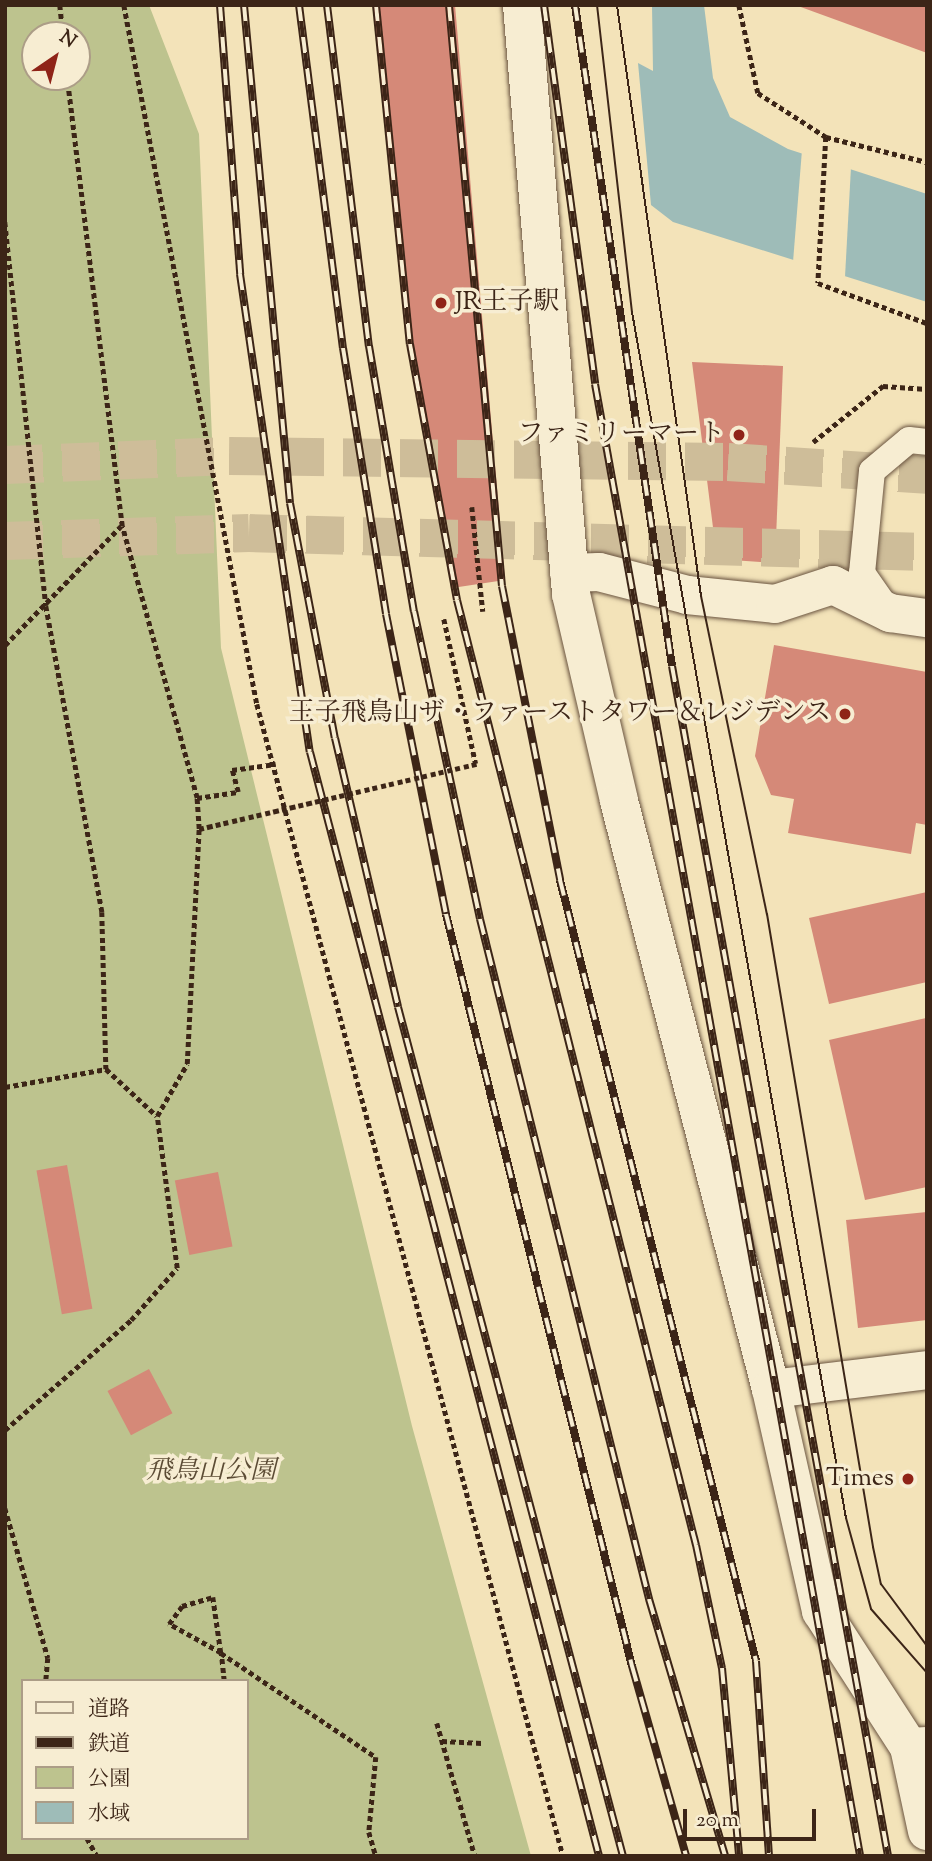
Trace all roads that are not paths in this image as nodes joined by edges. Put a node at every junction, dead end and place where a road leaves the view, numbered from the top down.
1 (522, 5) edge
2 (927, 442) edge
3 (569, 573) junction
4 (890, 613) junction
5 (927, 618) edge
6 (927, 1370) edge
7 (771, 1388) junction
8 (918, 1746) edge
9 (927, 1831) edge

1 - 3 street
2 - 4 lane
3 - 4 street
3 - 7 street
4 - 5 street
6 - 7 street
7 - 8 street
8 - 9 street

